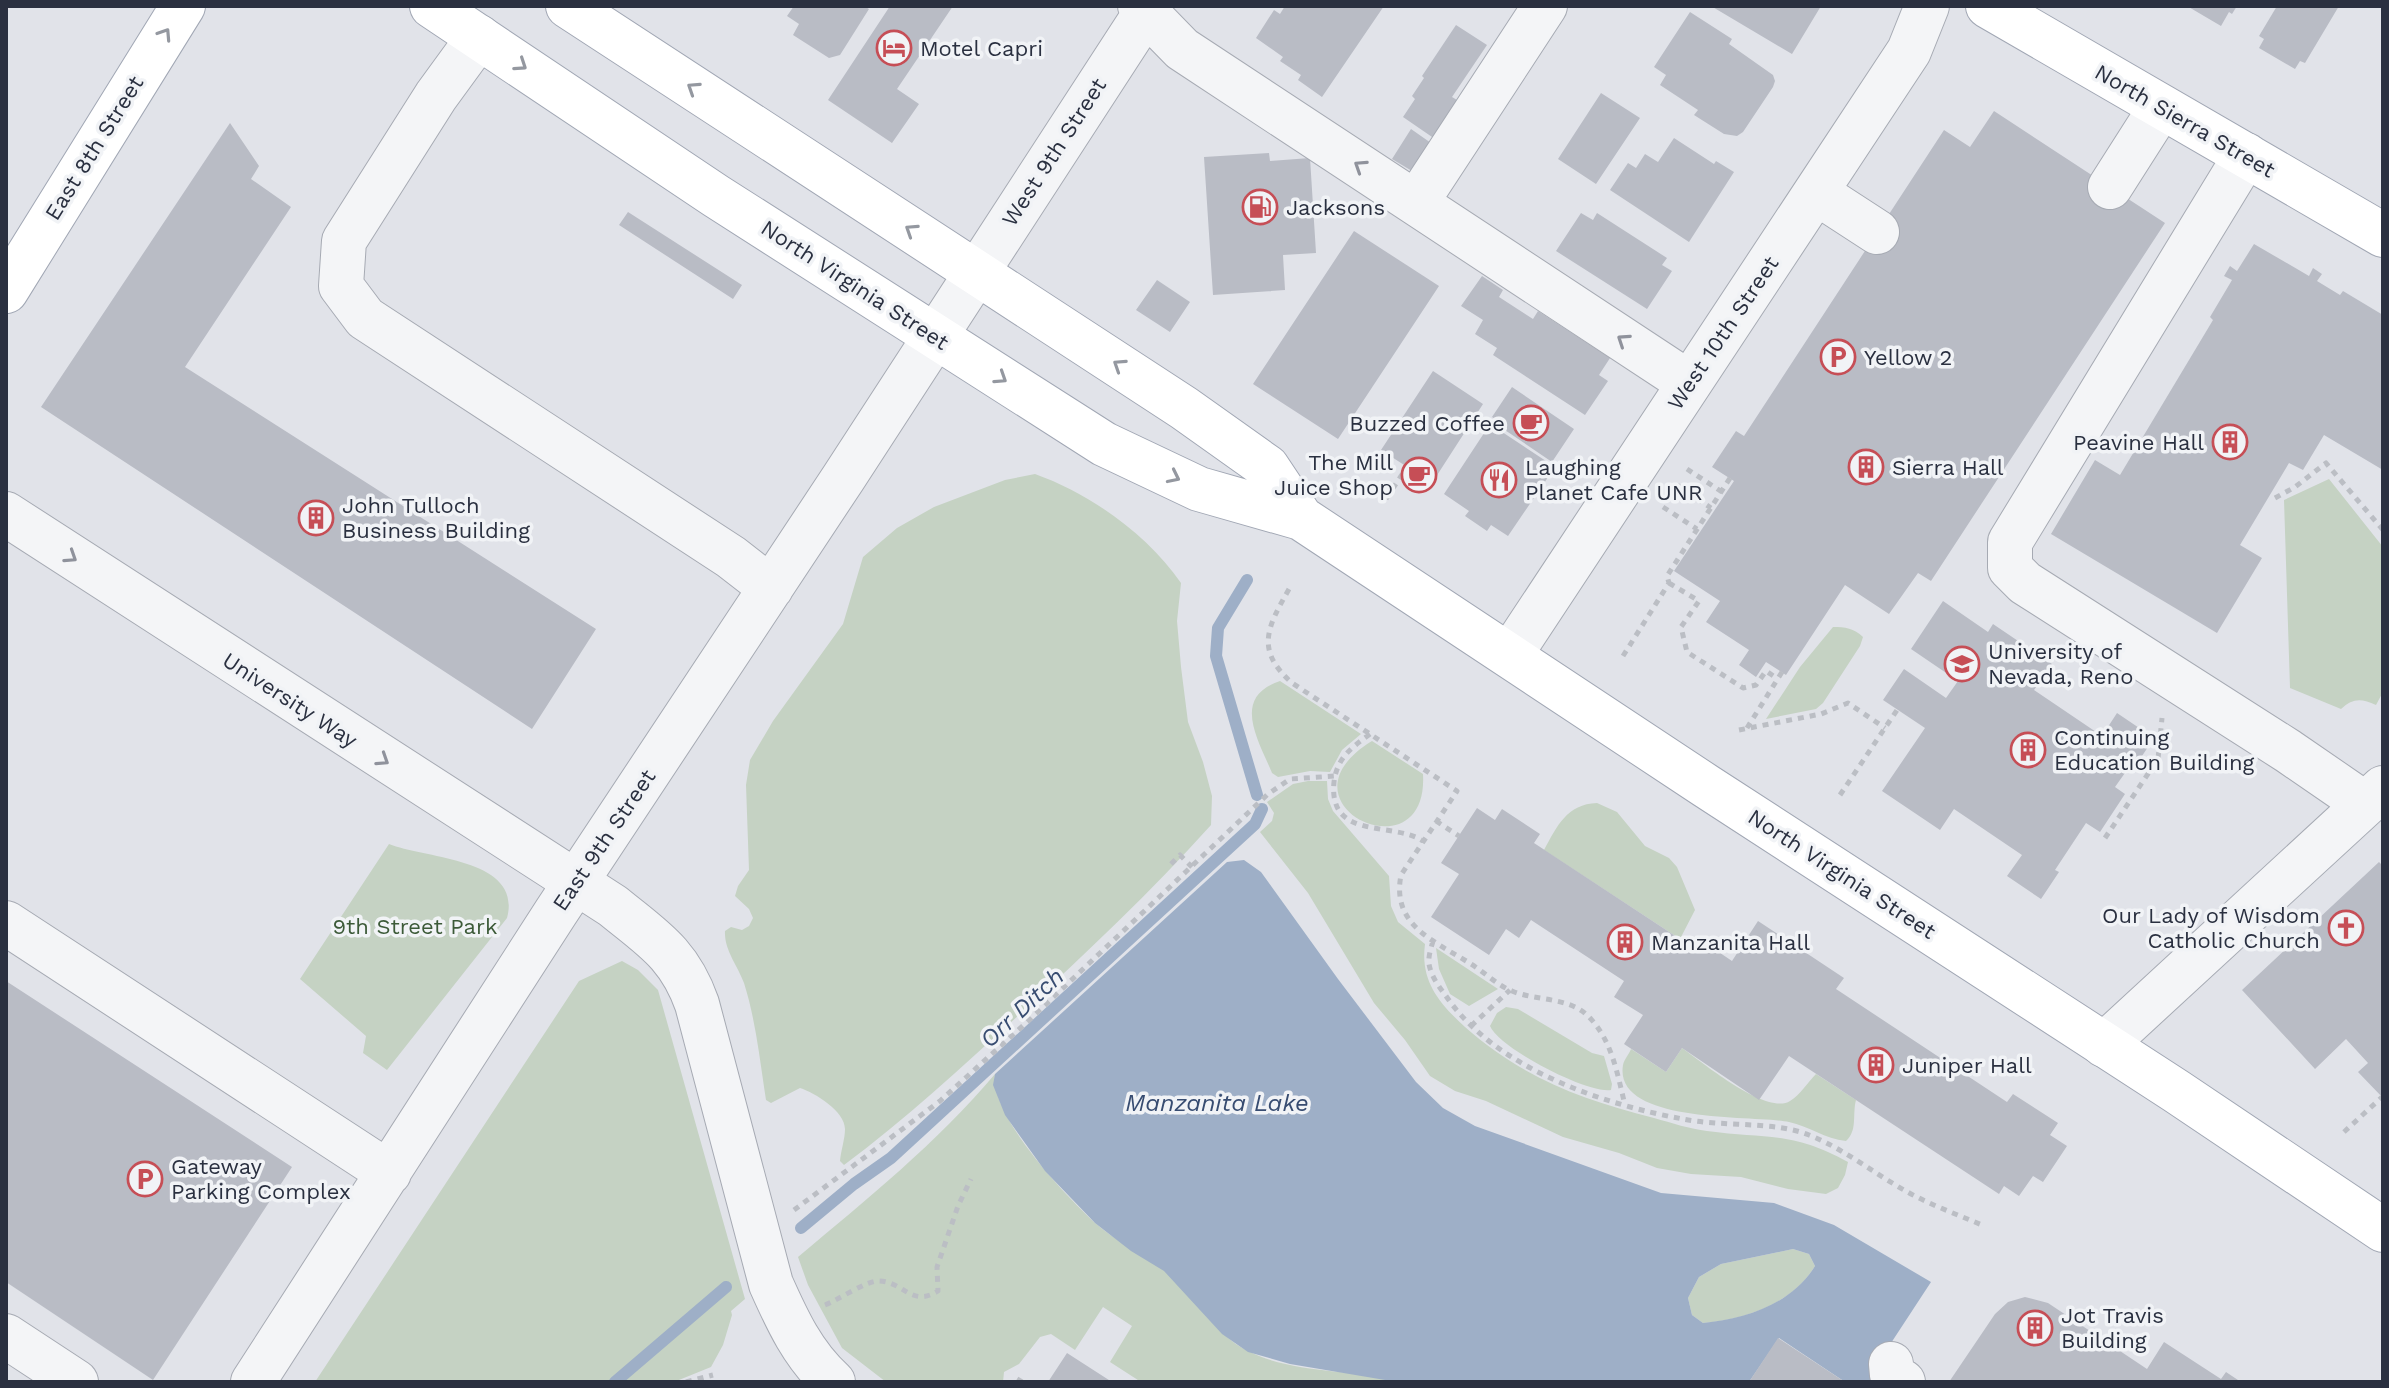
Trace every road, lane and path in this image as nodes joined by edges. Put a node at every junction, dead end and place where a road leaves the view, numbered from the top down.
1 (183, 6) edge
2 (432, 6) edge
3 (568, 6) edge
4 (1545, 6) edge
5 (1927, 6) edge
6 (1988, 6) edge
7 (1146, 8) edge
8 (479, 37) junction
9 (2161, 107) junction
10 (2246, 155) junction
11 (2110, 187) dead end
12 (1817, 193) junction
13 (1416, 203) junction
14 (1877, 232) dead end
15 (2383, 235) edge
16 (967, 286) junction
17 (6, 291) edge
18 (936, 336) junction
19 (1689, 383) junction
20 (1407, 467) dead end
21 (1687, 469) dead end
22 (1730, 478) dead end
23 (1677, 485) dead end
24 (1722, 492) junction
25 (2275, 498) dead end
26 (1386, 499) dead end
27 (1663, 507) dead end
28 (1711, 508) junction
29 (6, 514) edge
30 (1301, 518) junction
31 (1697, 529) junction
32 (2383, 530) edge
33 (1669, 583) junction
34 (771, 588) junction
35 (1289, 589) dead end
36 (1510, 655) junction
37 (1623, 656) dead end
38 (1782, 672) dead end
39 (1778, 679) junction
40 (2162, 705) dead end
41 (1897, 710) dead end
42 (1747, 728) junction
43 (1885, 728) junction
44 (1739, 730) dead end
45 (1370, 734) junction
46 (1335, 776) junction
47 (1840, 795) dead end
48 (2374, 796) edge
49 (1436, 821) junction
50 (1459, 836) dead end
51 (2105, 838) dead end
52 (1423, 841) junction
53 (1171, 864) dead end
54 (1192, 867) junction
55 (575, 884) junction
56 (6, 923) edge
57 (1433, 941) junction
58 (1510, 990) junction
59 (1471, 1026) junction
60 (2104, 1045) junction
61 (2382, 1097) edge
62 (1625, 1105) junction
63 (2344, 1132) dead end
64 (389, 1173) junction
65 (971, 1179) dead end
66 (783, 1218) dead end
67 (2379, 1221) edge
68 (1982, 1225) dead end
69 (813, 1311) dead end
70 (6, 1336) edge
71 (713, 1375) dead end
72 (76, 1382) edge
73 (253, 1382) edge
74 (686, 1382) edge
75 (833, 1382) edge

17 -> 1 main road, East 8th Street
2 - 8 main road, North Virginia Street
16 -> 3 main road, North Virginia Street
4 - 13 street
5 - 12 street, West 10th Street
6 - 9 main road, North Sierra Street
13 -> 7 street
7 - 16 street, West 9th Street
8 -> 18 main road, North Virginia Street
8 - 34 street
9 - 10 main road, North Sierra Street
9 - 11 street
10 - 15 main road, North Sierra Street
10 - 48 street
12 - 14 street
12 - 19 street, West 10th Street
19 -> 13 street
16 - 18 street, East 9th Street
30 -> 16 main road, North Virginia Street
18 -> 30 main road, North Virginia Street
18 - 34 street, East 9th Street
19 - 36 street, West 10th Street
20 - 26 path
21 - 24 path
22 - 24 path
23 - 28 path
24 - 28 path
25 - 32 path
27 - 31 path
28 - 31 path
29 -> 55 street, University Way
30 - 36 main road, North Virginia Street
31 - 33 path
33 - 37 path
33 - 39 path
34 - 55 street, East 9th Street
35 - 45 path
36 - 60 main road, North Virginia Street
38 - 39 path
39 - 42 path
40 - 51 path
41 - 43 path
42 - 43 path
42 - 44 path
43 - 47 path
45 - 46 path
45 - 49 path
46 - 52 path
46 - 54 path
48 - 60 street
49 - 50 path
49 - 52 path
52 - 57 path
53 - 54 path
54 - 66 path
55 - 64 street, East 9th Street
55 - 75 street, University Way
56 - 64 street
57 - 58 path
57 - 59 path
58 - 59 path
58 - 62 path
59 - 62 path
60 - 67 main road, North Virginia Street
61 - 63 path
62 - 68 path
64 - 73 street, East 9th Street
65 - 69 path
70 - 72 street
71 - 74 path

